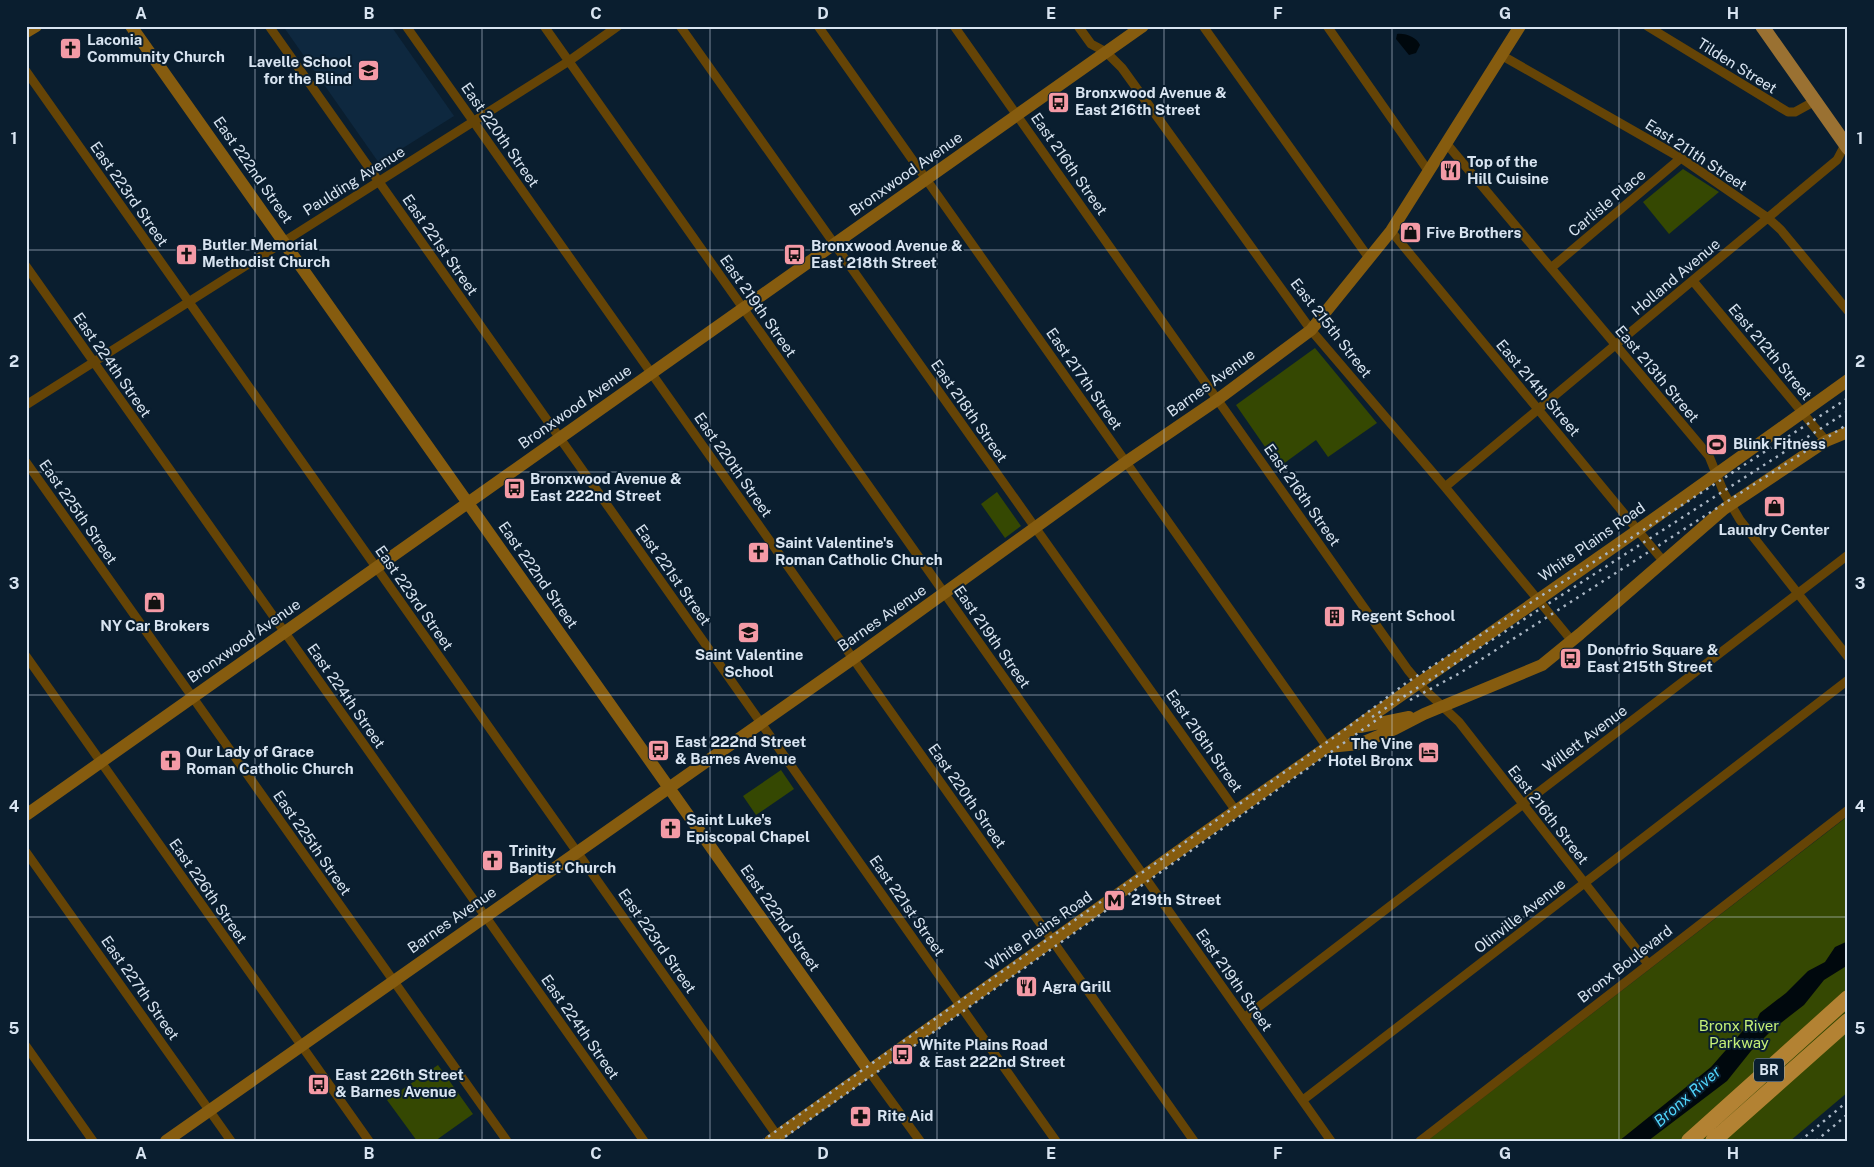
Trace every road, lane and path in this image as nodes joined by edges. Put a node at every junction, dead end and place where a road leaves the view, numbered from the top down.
1 (36, 26) edge
2 (131, 26) edge
3 (269, 26) edge
4 (406, 26) edge
5 (544, 26) edge
6 (618, 26) edge
7 (680, 26) edge
8 (818, 26) edge
9 (954, 26) edge
10 (1078, 26) edge
11 (1143, 26) edge
12 (1203, 26) edge
13 (1326, 26) edge
14 (1520, 26) edge
15 (1647, 26) edge
16 (1762, 26) edge
17 (26, 32) edge
18 (1106, 52) junction
19 (1501, 55) junction
20 (569, 61) junction
21 (26, 71) edge
22 (1815, 101) junction
23 (1017, 115) junction
24 (474, 122) junction
25 (1446, 144) junction
26 (1847, 144) edge
27 (1681, 158) junction
28 (1429, 172) junction
29 (926, 179) junction
30 (379, 182) junction
31 (1768, 218) junction
32 (1391, 232) junction
33 (283, 242) junction
34 (834, 244) junction
35 (1368, 258) junction
36 (26, 266) edge
37 (1551, 268) junction
38 (1693, 281) junction
39 (188, 302) junction
40 (743, 308) junction
41 (1848, 311) edge
42 (1311, 330) junction
43 (1616, 345) junction
44 (94, 362) junction
45 (652, 373) junction
46 (1848, 380) edge
47 (1217, 400) junction
48 (26, 405) edge
49 (1538, 410) junction
50 (1802, 413) junction
51 (1848, 432) edge
52 (560, 438) junction
53 (1826, 441) junction
54 (26, 462) edge
55 (1126, 462) junction
56 (1716, 474) junction
57 (1445, 487) junction
58 (468, 503) junction
59 (1731, 505) junction
60 (1036, 529) junction
61 (1638, 530) junction
62 (1848, 555) edge
63 (1664, 562) junction
64 (376, 568) junction
65 (944, 594) junction
66 (1798, 594) junction
67 (1537, 600) junction
68 (284, 632) junction
69 (1572, 641) junction
70 (26, 656) edge
71 (1848, 657) edge
72 (853, 658) junction
73 (1848, 680) edge
74 (1418, 683) junction
75 (192, 697) junction
76 (1443, 706) junction
77 (1424, 714) junction
78 (761, 723) junction
79 (1352, 729) junction
80 (1327, 747) junction
81 (101, 762) junction
82 (668, 787) junction
83 (1522, 805) junction
84 (1848, 810) edge
85 (1236, 811) junction
86 (26, 815) edge
87 (26, 852) edge
88 (577, 852) junction
89 (1144, 876) junction
90 (1585, 883) junction
91 (485, 917) junction
92 (1052, 941) junction
93 (1648, 964) junction
94 (393, 981) junction
95 (1848, 998) edge
96 (960, 1006) junction
97 (1244, 1018) junction
98 (1848, 1021) edge
99 (301, 1045) junction
100 (26, 1046) edge
101 (869, 1071) junction
102 (1303, 1100) junction
103 (209, 1111) junction
104 (776, 1139) edge
105 (93, 1141) edge
106 (166, 1141) edge
107 (231, 1141) edge
108 (369, 1141) edge
109 (507, 1141) edge
110 (644, 1141) edge
111 (920, 1141) edge
112 (1056, 1141) edge
113 (1194, 1141) edge
114 (1331, 1141) edge
115 (1420, 1141) edge
116 (1689, 1141) edge
117 (1713, 1141) edge

1 - 17 street
2 - 33 street, East 222nd Street
3 - 30 street, East 221st Street
4 - 24 street, East 220th Street
5 - 20 street, East 219th Street
6 - 20 street, Paulding Avenue
7 - 34 street, East 218th Street
8 - 29 street, East 217th Street
9 - 23 street, East 216th Street
10 - 18 street, East 215th Street
11 - 18 street, Bronxwood Avenue
12 - 35 street
13 - 28 street
14 - 19 street, Barnes Avenue
15 - 22 street, Tilden Street
16 - 22 main road
18 - 23 street, Bronxwood Avenue
18 - 42 street, East 215th Street
19 - 25 street, Barnes Avenue
19 - 27 street, East 211th Street
20 - 24 street, Paulding Avenue
20 - 40 street, East 219th Street
21 - 39 street, East 223rd Street
22 - 26 main road
23 - 29 street, Bronxwood Avenue
23 - 47 street, East 216th Street
24 - 30 street, Paulding Avenue
24 - 45 street, East 220th Street
25 - 28 street, Barnes Avenue
25 - 37 street, East 213th Street
26 - 31 street, Holland Avenue
27 - 31 street, East 211th Street
27 - 37 street, Carlisle Place
28 - 32 street, Barnes Avenue
29 - 34 street, Bronxwood Avenue
29 - 55 street, East 217th Street
30 - 33 street, Paulding Avenue
30 - 52 street, East 221st Street
31 - 38 street, Holland Avenue
31 - 41 street, East 211th Street
32 - 35 street, Barnes Avenue
32 - 49 street, East 214th Street
33 - 39 street, Paulding Avenue
33 - 58 street, East 222nd Street
34 - 40 street, Bronxwood Avenue
34 - 60 street, East 218th Street
35 - 42 street, Barnes Avenue
36 - 44 street, East 224th Street
37 - 43 street, East 213th Street
38 - 43 street, Holland Avenue
38 - 50 street, East 212th Street
39 - 44 street, Paulding Avenue
39 - 64 street, East 223rd Street
40 - 45 street, Bronxwood Avenue
40 - 65 street, East 219th Street
42 - 47 street, Barnes Avenue
42 - 57 street, East 215th Street
43 - 49 street, Holland Avenue
43 - 56 street, East 213th Street
44 - 48 street, Paulding Avenue
44 - 68 street, East 224th Street
45 - 52 street, Bronxwood Avenue
45 - 72 street, East 220th Street
46 - 50 street, White Plains Road
47 - 55 street, Barnes Avenue
47 - 74 street, East 216th Street
49 - 57 street, Holland Avenue
49 - 61 street, East 214th Street
50 - 53 street, East 212th Street
50 - 56 street, White Plains Road
51 - 53 street, White Plains Road
52 - 58 street, Bronxwood Avenue
52 - 78 street, East 221st Street
53 - 59 street, White Plains Road
54 - 75 street, East 225th Street
55 - 60 street, Barnes Avenue
55 - 80 street, East 217th Street
56 - 59 street, East 213th Street
56 - 61 street, White Plains Road
57 - 67 street, East 215th Street
58 - 64 street, Bronxwood Avenue
58 - 82 street, East 222nd Street
59 - 63 street, White Plains Road
59 - 66 street, East 213th Street
60 - 65 street, Barnes Avenue
60 - 85 street, East 218th Street
61 - 63 street, East 214th Street
61 - 67 street, White Plains Road
62 - 66 street, Willett Avenue
63 - 69 street, White Plains Road
64 - 68 street, Bronxwood Avenue
64 - 88 street, East 223rd Street
65 - 72 street, Barnes Avenue
65 - 89 street, East 219th Street
66 - 71 street, East 213th Street
66 - 83 street, Willett Avenue
67 - 69 street, East 215th Street
67 - 74 street, White Plains Road
68 - 75 street, Bronxwood Avenue
68 - 91 street, East 224th Street
69 - 76 street, White Plains Road
70 - 81 street, East 226th Street
72 - 78 street, Barnes Avenue
72 - 92 street, East 220th Street
73 - 90 street, Olinville Avenue
74 - 76 street, East 216th Street
74 - 79 street, White Plains Road
75 - 81 street, Bronxwood Avenue
75 - 94 street, East 225th Street
76 - 77 street, White Plains Road
76 - 83 street, East 216th Street
77 - 79 street, White Plains Road
77 - 80 street, White Plains Road
78 - 82 street, Barnes Avenue
78 - 96 street, East 221st Street
79 - 80 street, White Plains Road
80 - 85 street, White Plains Road
81 - 86 street, Bronxwood Avenue
81 - 99 street, East 226th Street
82 - 88 street, Barnes Avenue
82 - 101 street, East 222nd Street
83 - 90 street, East 216th Street
83 - 97 street, Willett Avenue
84 - 93 street, Bronx Boulevard
85 - 89 street, White Plains Road
87 - 103 street, East 227th Street
88 - 91 street, Barnes Avenue
88 - 104 street, East 223rd Street
89 - 92 street, White Plains Road
89 - 97 street, East 219th Street
90 - 93 street, East 216th Street
90 - 102 street, Olinville Avenue
91 - 94 street, Barnes Avenue
91 - 110 street, East 224th Street
92 - 96 street, White Plains Road
92 - 113 street, East 220th Street
93 - 115 street, Bronx Boulevard
94 - 99 street, Barnes Avenue
94 - 109 street, East 225th Street
95 - 116 highway, BR
96 - 101 street, White Plains Road
96 - 112 street, East 221st Street
97 - 102 street, East 219th Street
98 - 117 highway, BR
99 - 103 street, Barnes Avenue
99 - 108 street, East 226th Street
100 - 105 street
101 - 104 street, White Plains Road
101 - 111 street, East 222nd Street
102 - 114 street, East 219th Street
103 - 106 street, Barnes Avenue
103 - 107 street, East 227th Street

